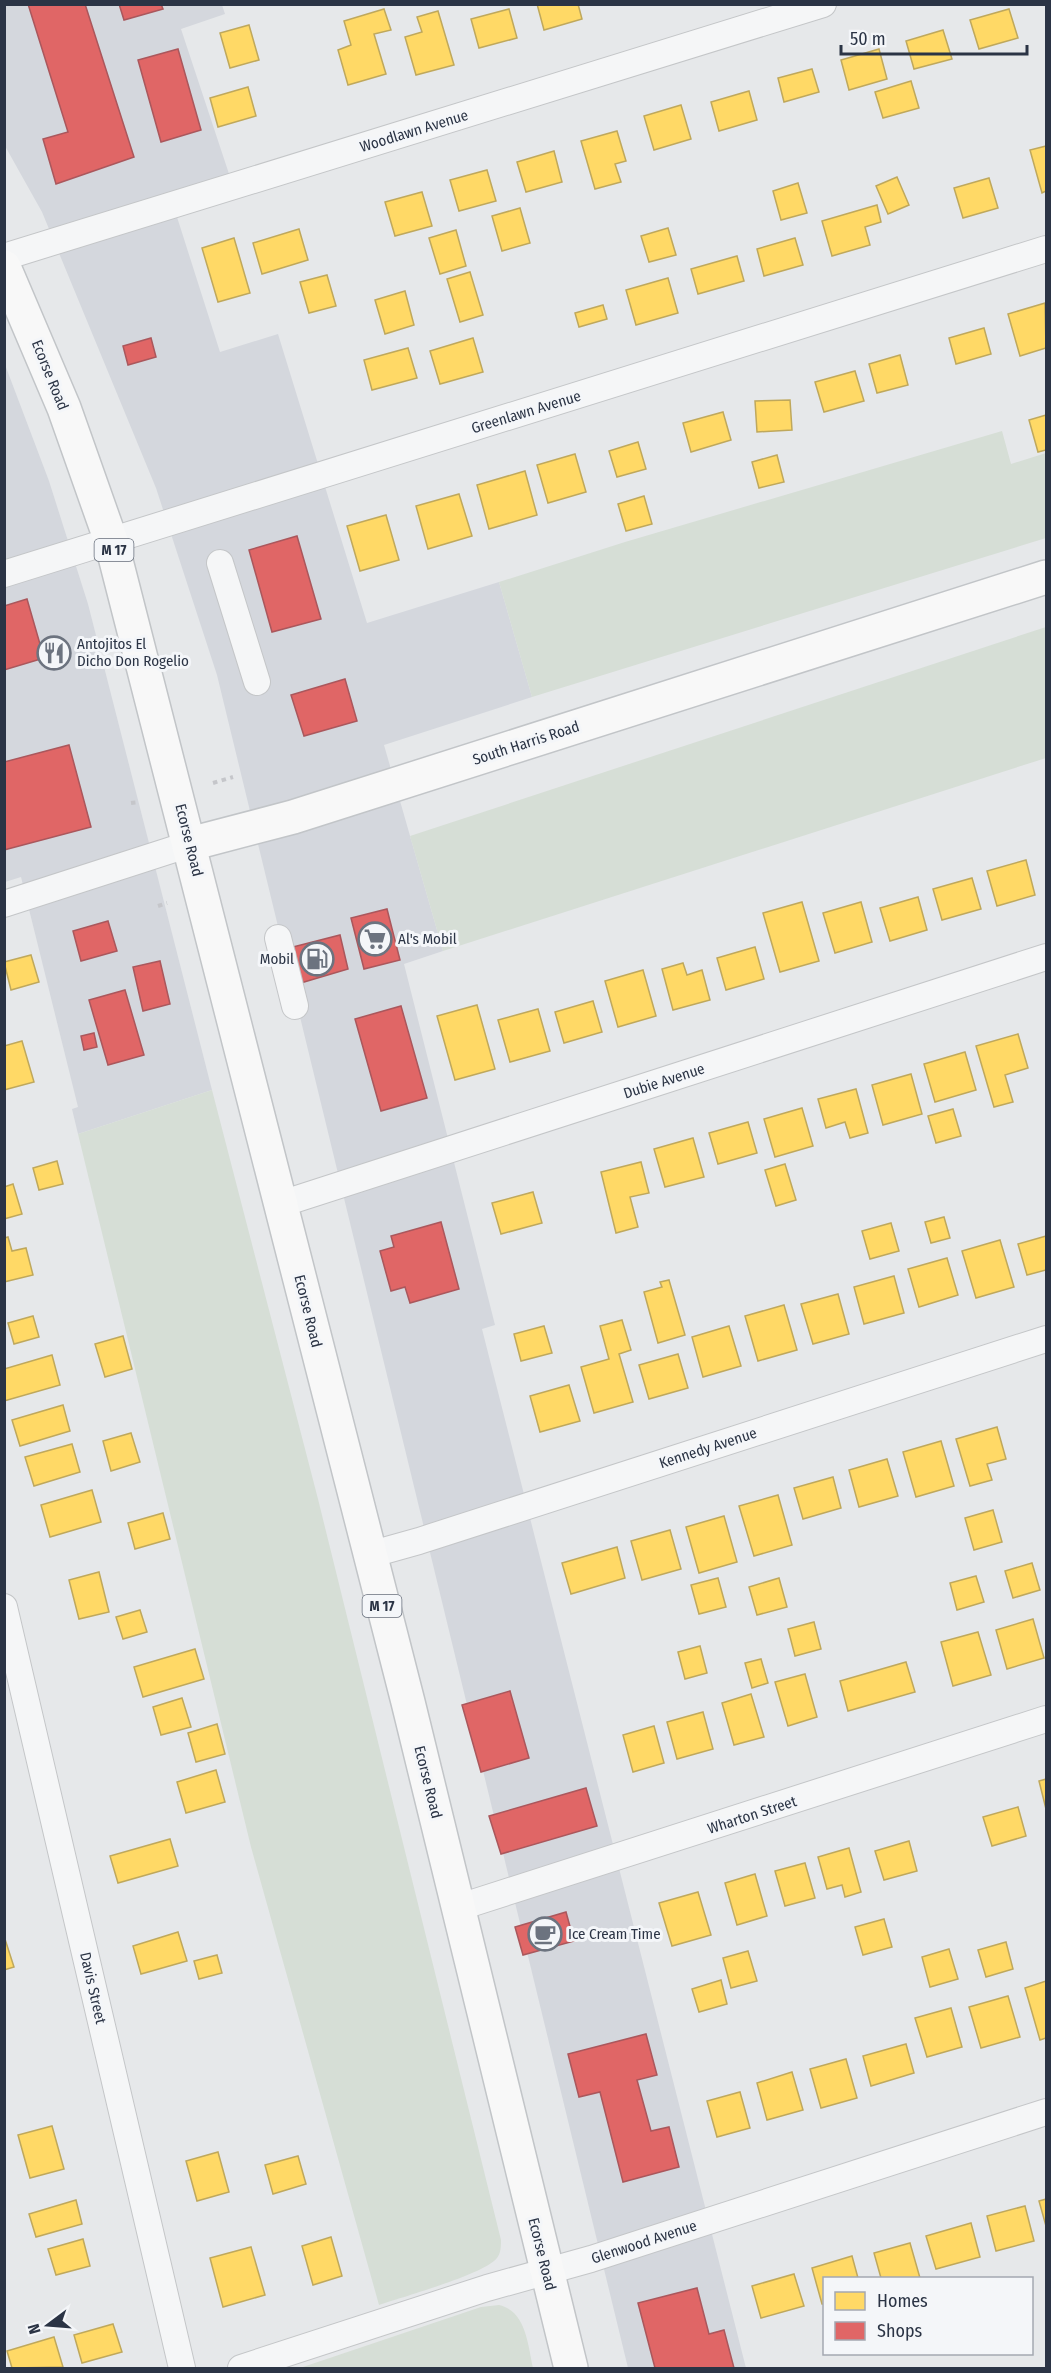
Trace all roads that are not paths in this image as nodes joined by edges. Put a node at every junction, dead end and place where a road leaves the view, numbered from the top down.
1 (823, 4) edge
2 (1047, 249) edge
3 (4, 257) edge
4 (4, 267) edge
5 (111, 541) junction
6 (220, 563) dead end
7 (4, 574) edge
8 (1047, 577) edge
9 (256, 682) dead end
10 (190, 844) junction
11 (4, 904) edge
12 (278, 938) dead end
13 (1047, 957) edge
14 (295, 1006) dead end
15 (281, 1204) junction
16 (1047, 1339) edge
17 (369, 1555) junction
18 (4, 1607) edge
19 (1047, 1719) edge
20 (457, 1908) junction
21 (1047, 2112) edge
22 (546, 2272) junction
23 (182, 2368) edge
24 (241, 2368) edge
25 (571, 2368) edge

1 - 3 street, Woodlawn Avenue
2 - 5 street, Greenlawn Avenue
4 - 5 main road, Ecorse Road / M 17
5 - 7 street, Greenlawn Avenue
5 - 10 main road, Ecorse Road / M 17
6 - 9 street
8 - 10 main road, South Harris Road
10 - 11 street, South Harris Road
10 - 15 main road, Ecorse Road / M 17
12 - 14 street
13 - 15 street, Dubie Avenue
15 - 17 main road, Ecorse Road / M 17
16 - 17 street, Kennedy Avenue
17 - 20 main road, Ecorse Road / M 17
18 - 23 street, Davis Street
19 - 20 street, Wharton Street
20 - 22 main road, Ecorse Road / M 17
21 - 22 street, Glenwood Avenue
22 - 24 street, Glenwood Avenue
22 - 25 main road, Ecorse Road / M 17

